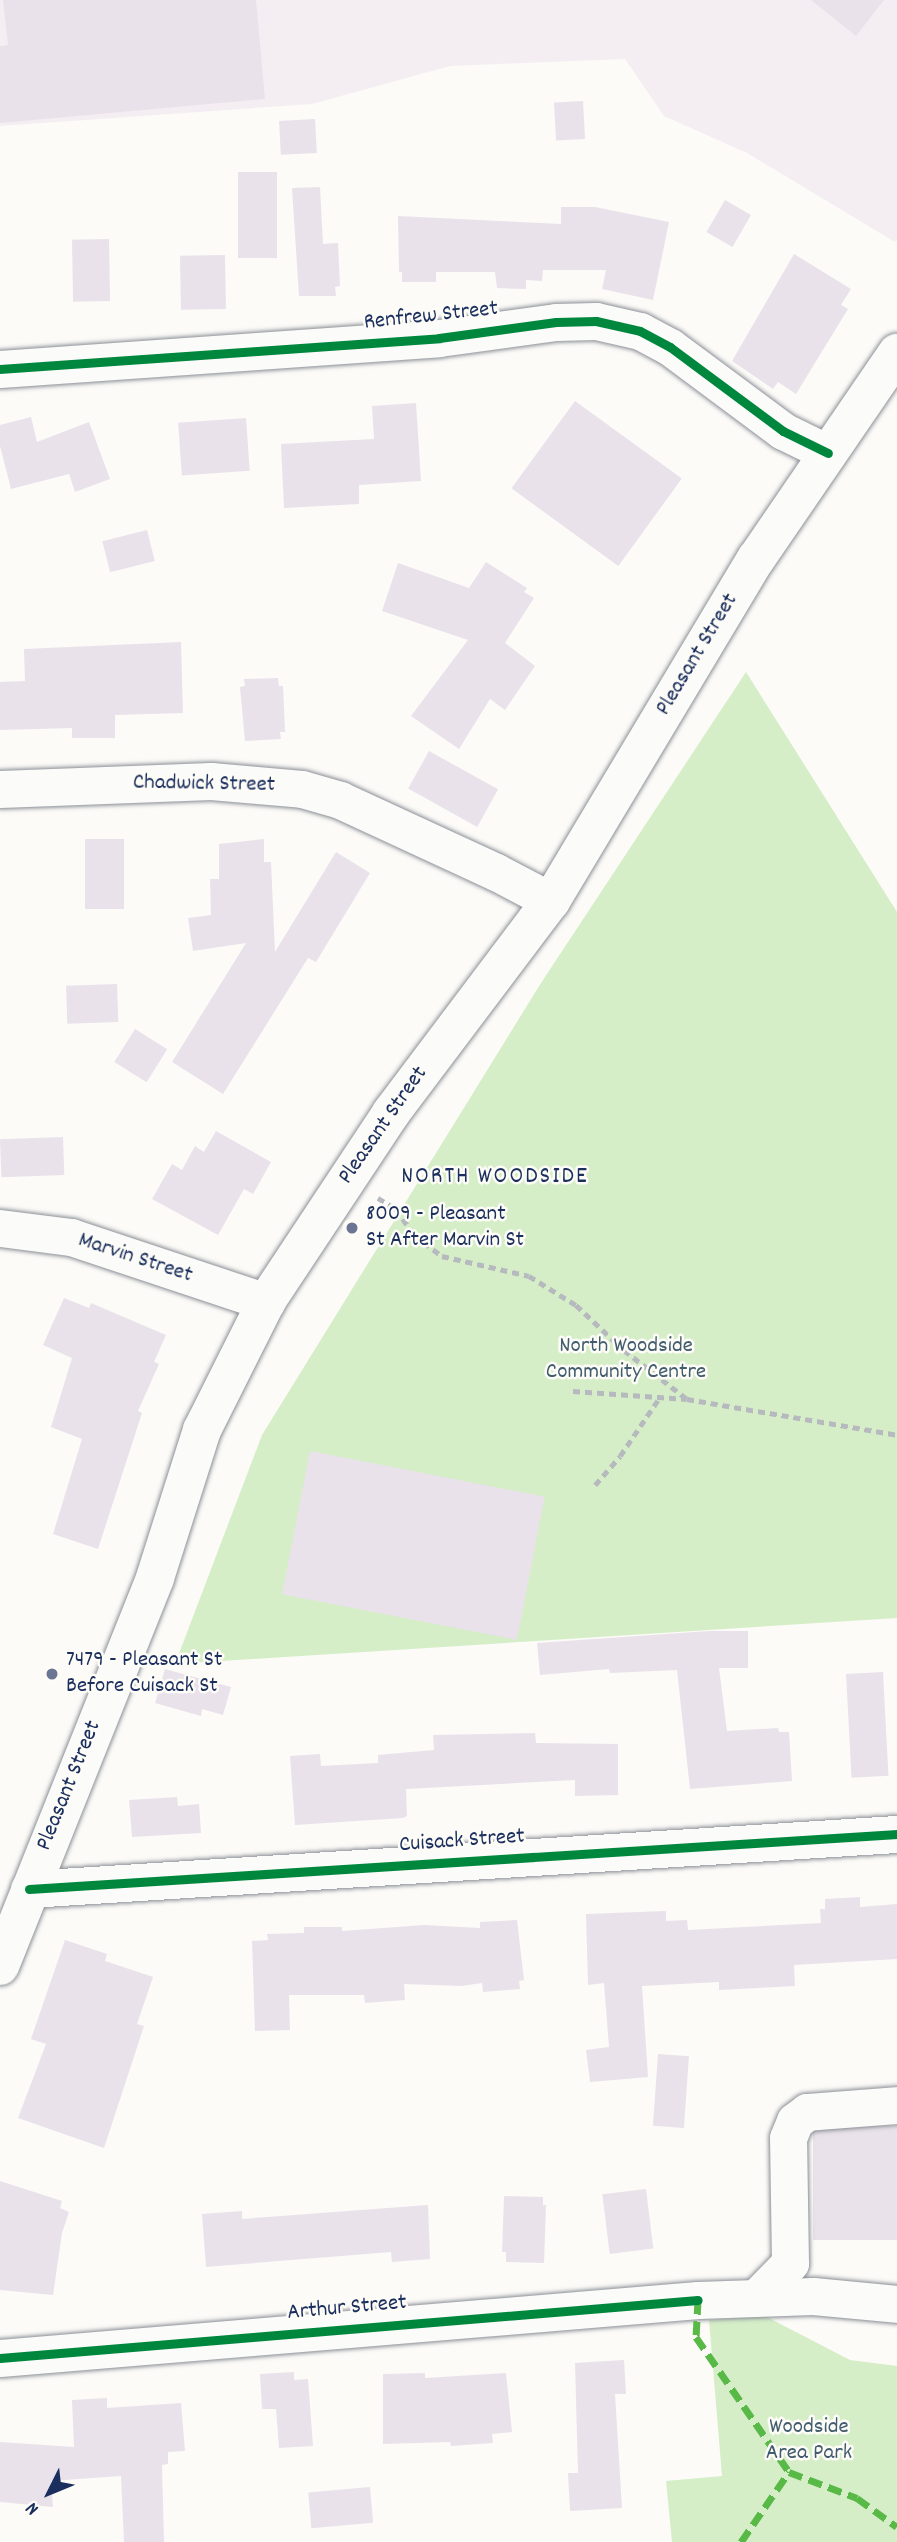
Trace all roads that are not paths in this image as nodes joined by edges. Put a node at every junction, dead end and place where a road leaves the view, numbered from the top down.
1 (897, 353) edge
2 (0, 369) edge
3 (828, 453) junction
4 (0, 789) edge
5 (551, 901) junction
6 (0, 1228) edge
7 (267, 1301) junction
8 (897, 1834) edge
9 (29, 1889) junction
10 (0, 1966) edge
11 (897, 2105) edge
12 (756, 2298) junction
13 (897, 2304) edge
14 (0, 2358) edge

1 - 3 main road, Pleasant Street
2 - 3 street, Renfrew Street
3 - 5 main road, Pleasant Street
4 - 5 street, Chadwick Street
5 - 7 main road, Pleasant Street
6 - 7 street, Marvin Street
7 - 9 main road, Pleasant Street
8 - 9 street, Cuisack Street
9 - 10 main road, Pleasant Street
11 - 12 street
12 - 13 street, Arthur Street
12 - 14 street, Arthur Street

